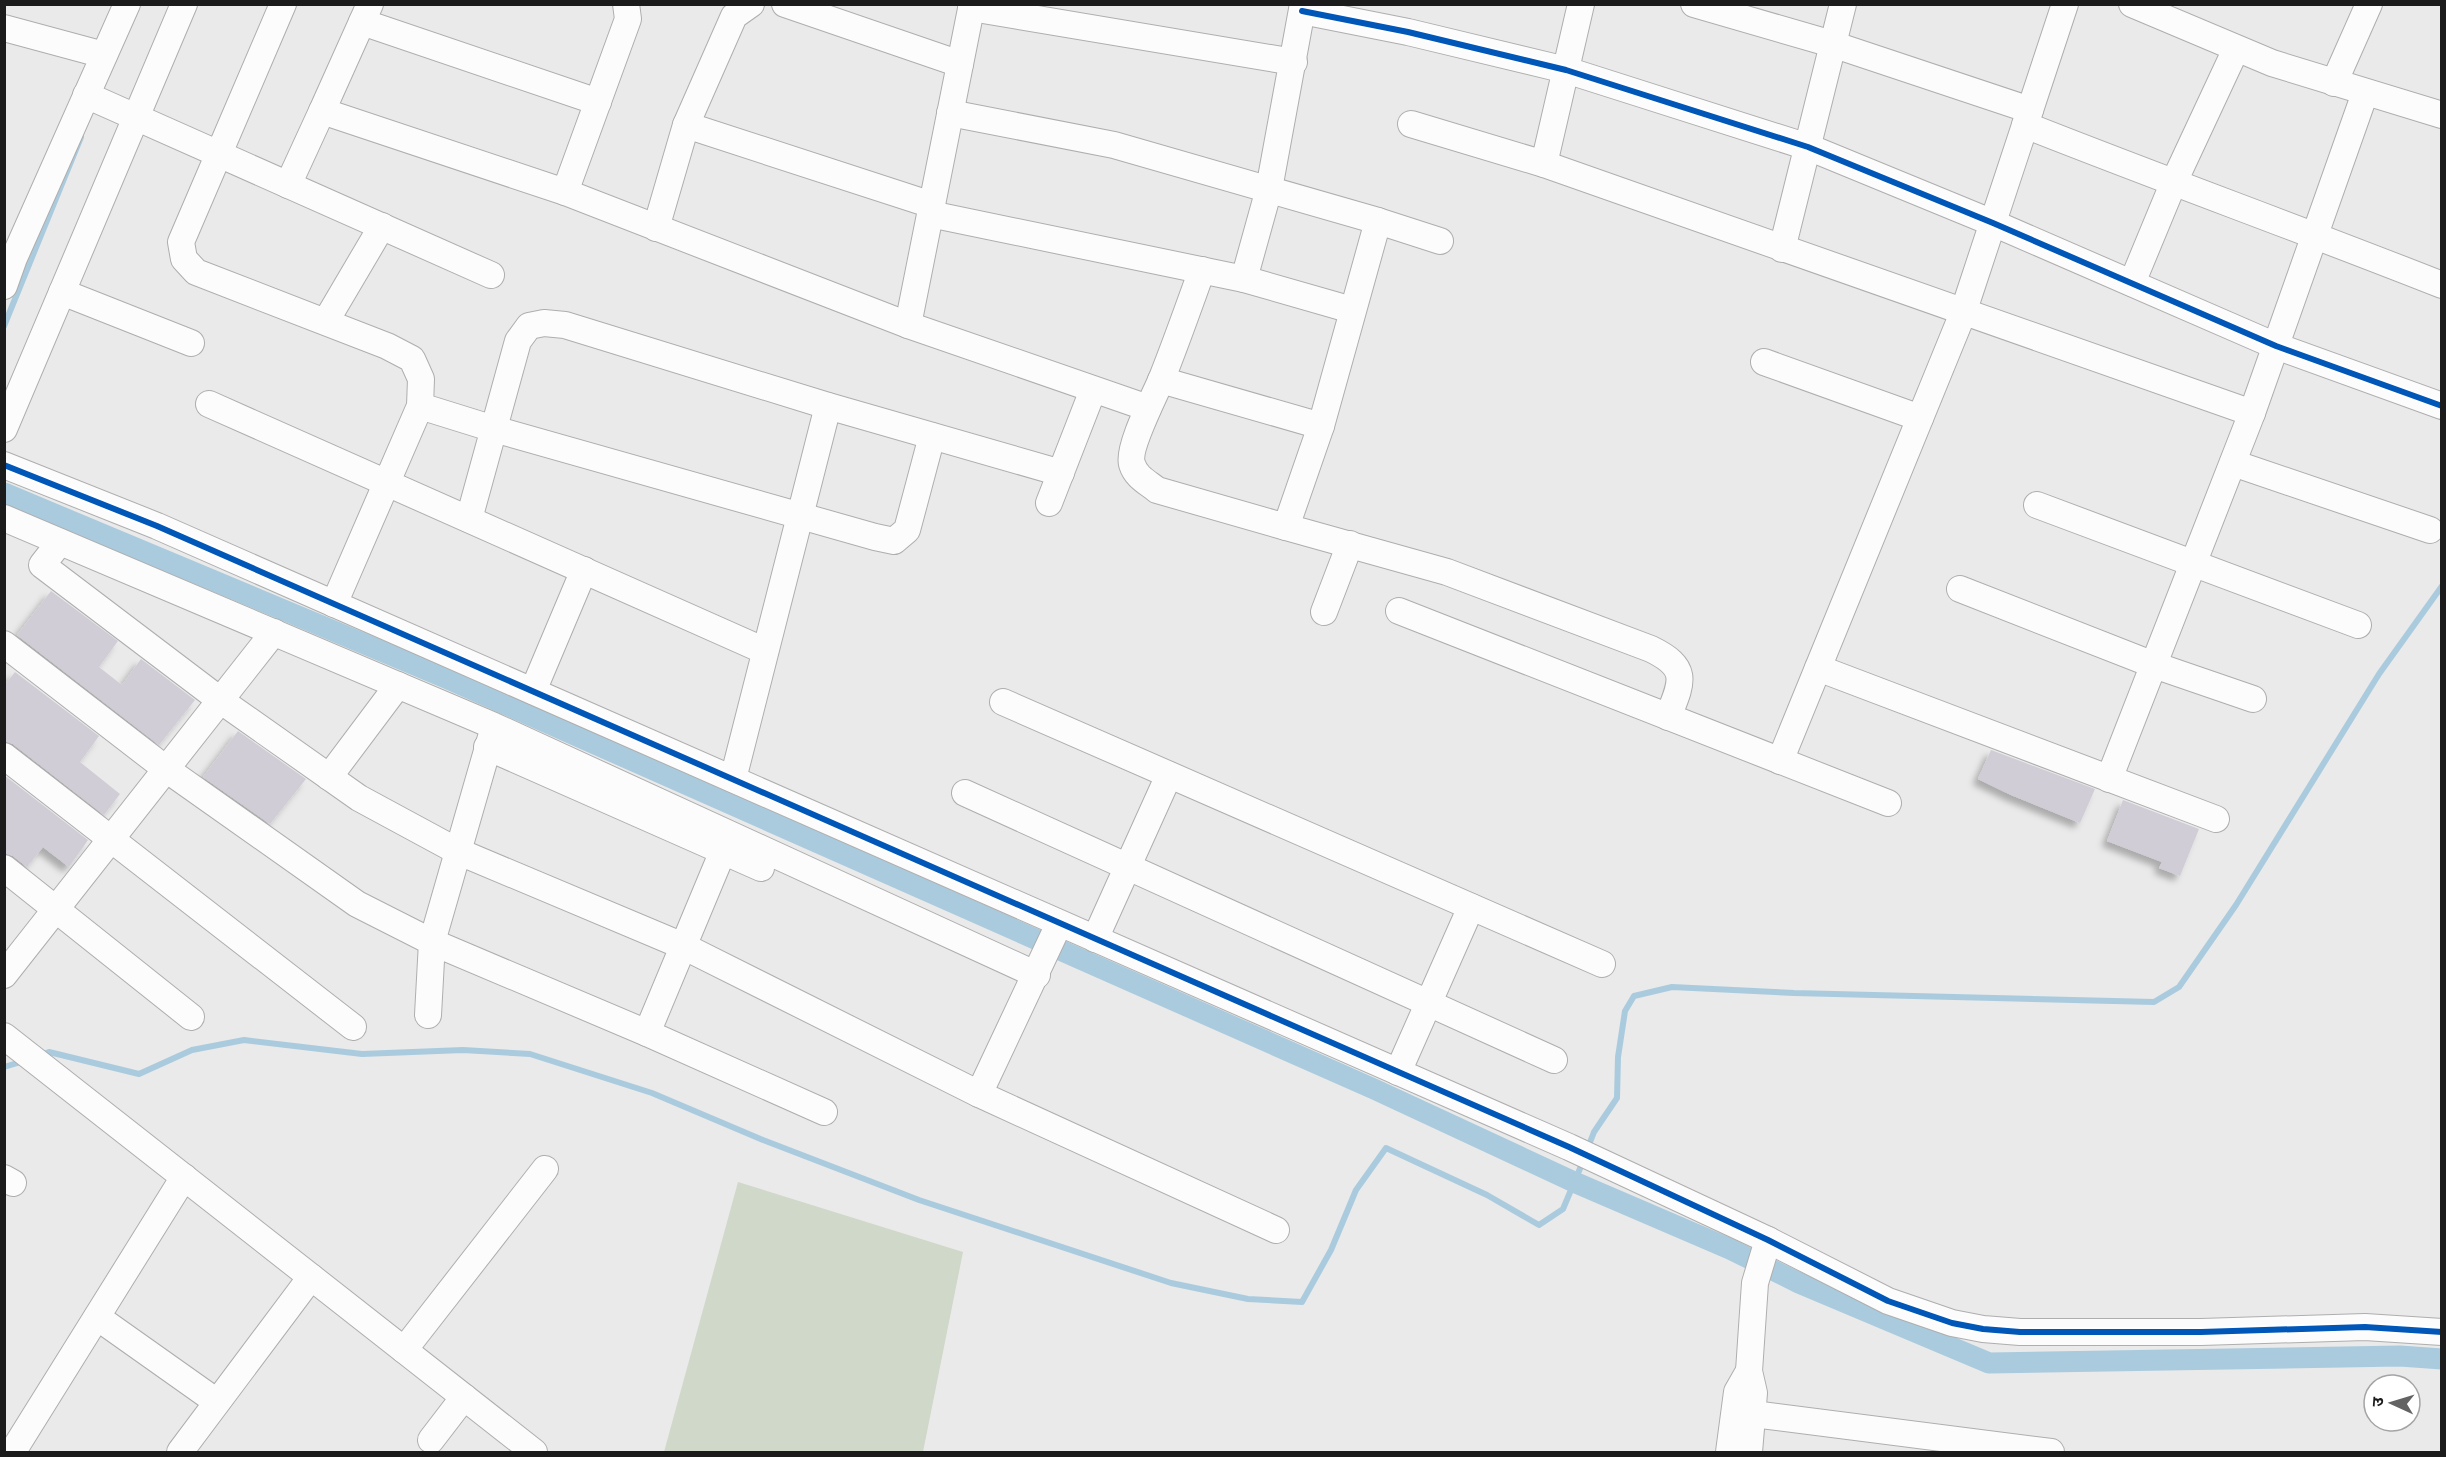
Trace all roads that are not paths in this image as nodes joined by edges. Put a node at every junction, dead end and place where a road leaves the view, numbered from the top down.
1 (126, 4) edge
2 (184, 4) edge
3 (282, 4) edge
4 (626, 4) edge
5 (751, 4) edge
6 (784, 4) edge
7 (1581, 4) edge
8 (1694, 4) edge
9 (1843, 4) edge
10 (2065, 4) edge
11 (2132, 4) edge
12 (2369, 4) edge
13 (972, 6) edge
14 (1302, 8) edge
15 (366, 13) edge
16 (5, 30) edge
17 (1832, 44) junction
18 (2236, 49) junction
19 (104, 55) junction
20 (1294, 62) junction
21 (960, 64) junction
22 (1566, 70) junction
23 (2334, 83) junction
24 (2366, 93) junction
25 (87, 95) junction
26 (598, 102) junction
27 (322, 111) junction
28 (950, 112) junction
29 (2442, 115) edge
30 (136, 118) junction
31 (2028, 118) junction
32 (1411, 124) dead end
33 (686, 125) junction
34 (1808, 147) junction
35 (218, 154) junction
36 (1544, 164) junction
37 (2173, 184) junction
38 (288, 185) junction
39 (1269, 189) junction
40 (566, 192) junction
41 (931, 210) junction
42 (1378, 220) junction
43 (1993, 223) junction
44 (382, 226) junction
45 (656, 228) junction
46 (2316, 234) junction
47 (1440, 241) dead end
48 (1782, 249) junction
49 (9, 256) edge
50 (1202, 270) junction
51 (491, 275) dead end
52 (1244, 279) junction
53 (2132, 284) junction
54 (2442, 285) edge
55 (4, 286) edge
56 (62, 292) junction
57 (1352, 310) junction
58 (1963, 313) junction
59 (326, 321) junction
60 (908, 325) junction
61 (191, 343) dead end
62 (2276, 346) junction
63 (1764, 362) dead end
64 (1161, 380) junction
65 (1093, 390) junction
66 (209, 404) dead end
67 (420, 406) junction
68 (828, 406) junction
69 (2442, 406) edge
70 (1148, 408) junction
71 (2252, 413) junction
72 (1920, 418) junction
73 (1321, 426) junction
74 (4, 429) edge
75 (494, 429) junction
76 (932, 436) junction
77 (2233, 463) junction
78 (4, 465) edge
79 (1061, 472) junction
80 (387, 482) junction
81 (1049, 503) dead end
82 (2037, 505) dead end
83 (800, 516) junction
84 (470, 519) junction
85 (6, 523) edge
86 (1286, 527) junction
87 (2430, 530) dead end
88 (60, 542) junction
89 (1350, 544) junction
90 (2194, 562) junction
91 (584, 570) junction
92 (1960, 589) dead end
93 (334, 604) junction
94 (1399, 611) dead end
95 (1324, 612) dead end
96 (2358, 625) dead end
97 (274, 632) junction
98 (4, 644) edge
99 (765, 651) junction
100 (2154, 665) junction
101 (1818, 668) junction
102 (398, 685) junction
103 (532, 691) junction
104 (2253, 699) dead end
105 (220, 700) junction
106 (1003, 702) dead end
107 (1668, 717) junction
108 (490, 736) junction
109 (4, 756) edge
110 (1780, 761) junction
111 (166, 769) junction
112 (1169, 775) junction
113 (329, 777) junction
114 (733, 779) junction
115 (2109, 779) junction
116 (965, 793) dead end
117 (1888, 803) dead end
118 (2216, 819) dead end
119 (112, 839) junction
120 (457, 851) junction
121 (723, 851) junction
122 (1128, 866) junction
123 (4, 868) edge
124 (1471, 907) junction
125 (57, 908) junction
126 (874, 918) dead end
127 (1056, 931) junction
128 (1095, 939) junction
129 (432, 942) junction
130 (683, 946) junction
131 (1602, 964) dead end
132 (1039, 969) junction
133 (4, 975) edge
134 (1429, 1003) junction
135 (428, 1015) dead end
136 (191, 1017) dead end
137 (353, 1027) dead end
138 (647, 1033) junction
139 (14, 1044) edge
140 (1554, 1059) dead end
141 (1398, 1072) junction
142 (979, 1095) junction
143 (824, 1112) dead end
144 (545, 1169) dead end
145 (184, 1178) junction
146 (1276, 1230) dead end
147 (1767, 1246) junction
148 (311, 1277) junction
149 (97, 1317) junction
150 (2442, 1332) edge
151 (404, 1350) junction
152 (1749, 1371) junction
153 (464, 1397) junction
154 (217, 1402) junction
155 (1753, 1414) junction
156 (1886, 1441) edge
157 (14, 1447) edge
158 (433, 1448) edge
159 (180, 1452) edge
160 (534, 1452) edge
161 (1729, 1452) edge
162 (1749, 1452) edge
163 (2051, 1452) edge

1 - 19 street
2 - 30 street
3 - 35 street
4 - 26 street
5 - 33 street
6 - 21 street
7 - 22 street
8 - 17 street
9 - 17 street
10 - 31 street
11 - 18 street
12 - 23 street
13 - 20 street
13 - 21 street
14 - 20 street
14 - 22 street
15 - 26 street
15 - 27 street
16 - 19 street
17 - 31 street
17 - 34 street
18 - 23 street
18 - 37 street
19 - 25 street
20 - 39 street
21 - 28 street
22 - 34 street
22 - 36 street
23 - 24 street
24 - 29 street
24 - 46 street
25 - 30 street
25 - 49 street
26 - 40 street
27 - 38 street
27 - 40 street
28 - 39 street
28 - 41 street
30 - 35 street
30 - 56 street
31 - 37 street
31 - 43 street
32 - 36 street
33 - 41 street
33 - 45 street
34 - 43 street
34 - 48 street
35 - 38 street
35 - 59 street
36 - 48 street
37 - 46 street
37 - 53 street
38 - 44 street
39 - 42 street
39 - 52 street
40 - 45 street
41 - 50 street
41 - 60 street
42 - 47 street
42 - 57 street
43 - 53 street
43 - 58 street
44 - 51 street
44 - 59 street
45 - 60 street
46 - 54 street
46 - 62 street
48 - 58 street
49 - 55 street
50 - 52 street
50 - 64 street
52 - 57 street
53 - 62 street
56 - 61 street
56 - 74 street
57 - 73 street
58 - 71 street
58 - 72 street
59 - 67 street
60 - 65 street
62 - 69 street
62 - 71 street
63 - 72 street
64 - 70 street
64 - 73 street
65 - 70 street
65 - 79 street
66 - 80 street
67 - 75 street
67 - 80 street
68 - 75 street
68 - 76 street
68 - 83 street
70 - 86 street
71 - 77 street
72 - 101 street
73 - 86 street
75 - 83 street
75 - 84 street
76 - 79 street
76 - 83 street
77 - 87 street
77 - 90 street
78 - 93 street
79 - 81 street
80 - 84 street
80 - 93 street
82 - 90 street
83 - 99 street
84 - 91 street
85 - 88 street
86 - 89 street
88 - 97 street
88 - 105 street
89 - 95 street
89 - 107 street
90 - 96 street
90 - 100 street
91 - 99 street
91 - 103 street
92 - 100 street
93 - 103 street
94 - 107 street
97 - 102 street
97 - 105 street
98 - 111 street
99 - 114 street
100 - 104 street
100 - 115 street
101 - 110 street
101 - 115 street
102 - 108 street
102 - 113 street
103 - 114 street
105 - 111 street
105 - 113 street
106 - 112 street
107 - 110 street
108 - 120 street
108 - 121 street
108 - 132 street
109 - 119 street
110 - 117 street
111 - 119 street
111 - 129 street
112 - 122 street
112 - 124 street
113 - 120 street
114 - 127 street
115 - 118 street
116 - 122 street
119 - 125 street
119 - 137 street
120 - 129 street
120 - 130 street
121 - 126 street
121 - 130 street
122 - 128 street
122 - 134 street
123 - 125 street
124 - 131 street
124 - 134 street
125 - 133 street
125 - 136 street
127 - 128 street
127 - 132 street
128 - 141 street
129 - 135 street
129 - 138 street
130 - 138 street
130 - 142 street
132 - 142 street
134 - 140 street
134 - 141 street
138 - 143 street
139 - 145 street
141 - 147 street
142 - 146 street
144 - 151 street
145 - 148 street
145 - 149 street
147 - 150 street
147 - 152 street
148 - 151 street
148 - 154 street
149 - 154 street
149 - 157 street
151 - 153 street
152 - 155 street
152 - 161 street
153 - 158 street
153 - 160 street
154 - 159 street
155 - 156 street
155 - 162 street
156 - 163 street

